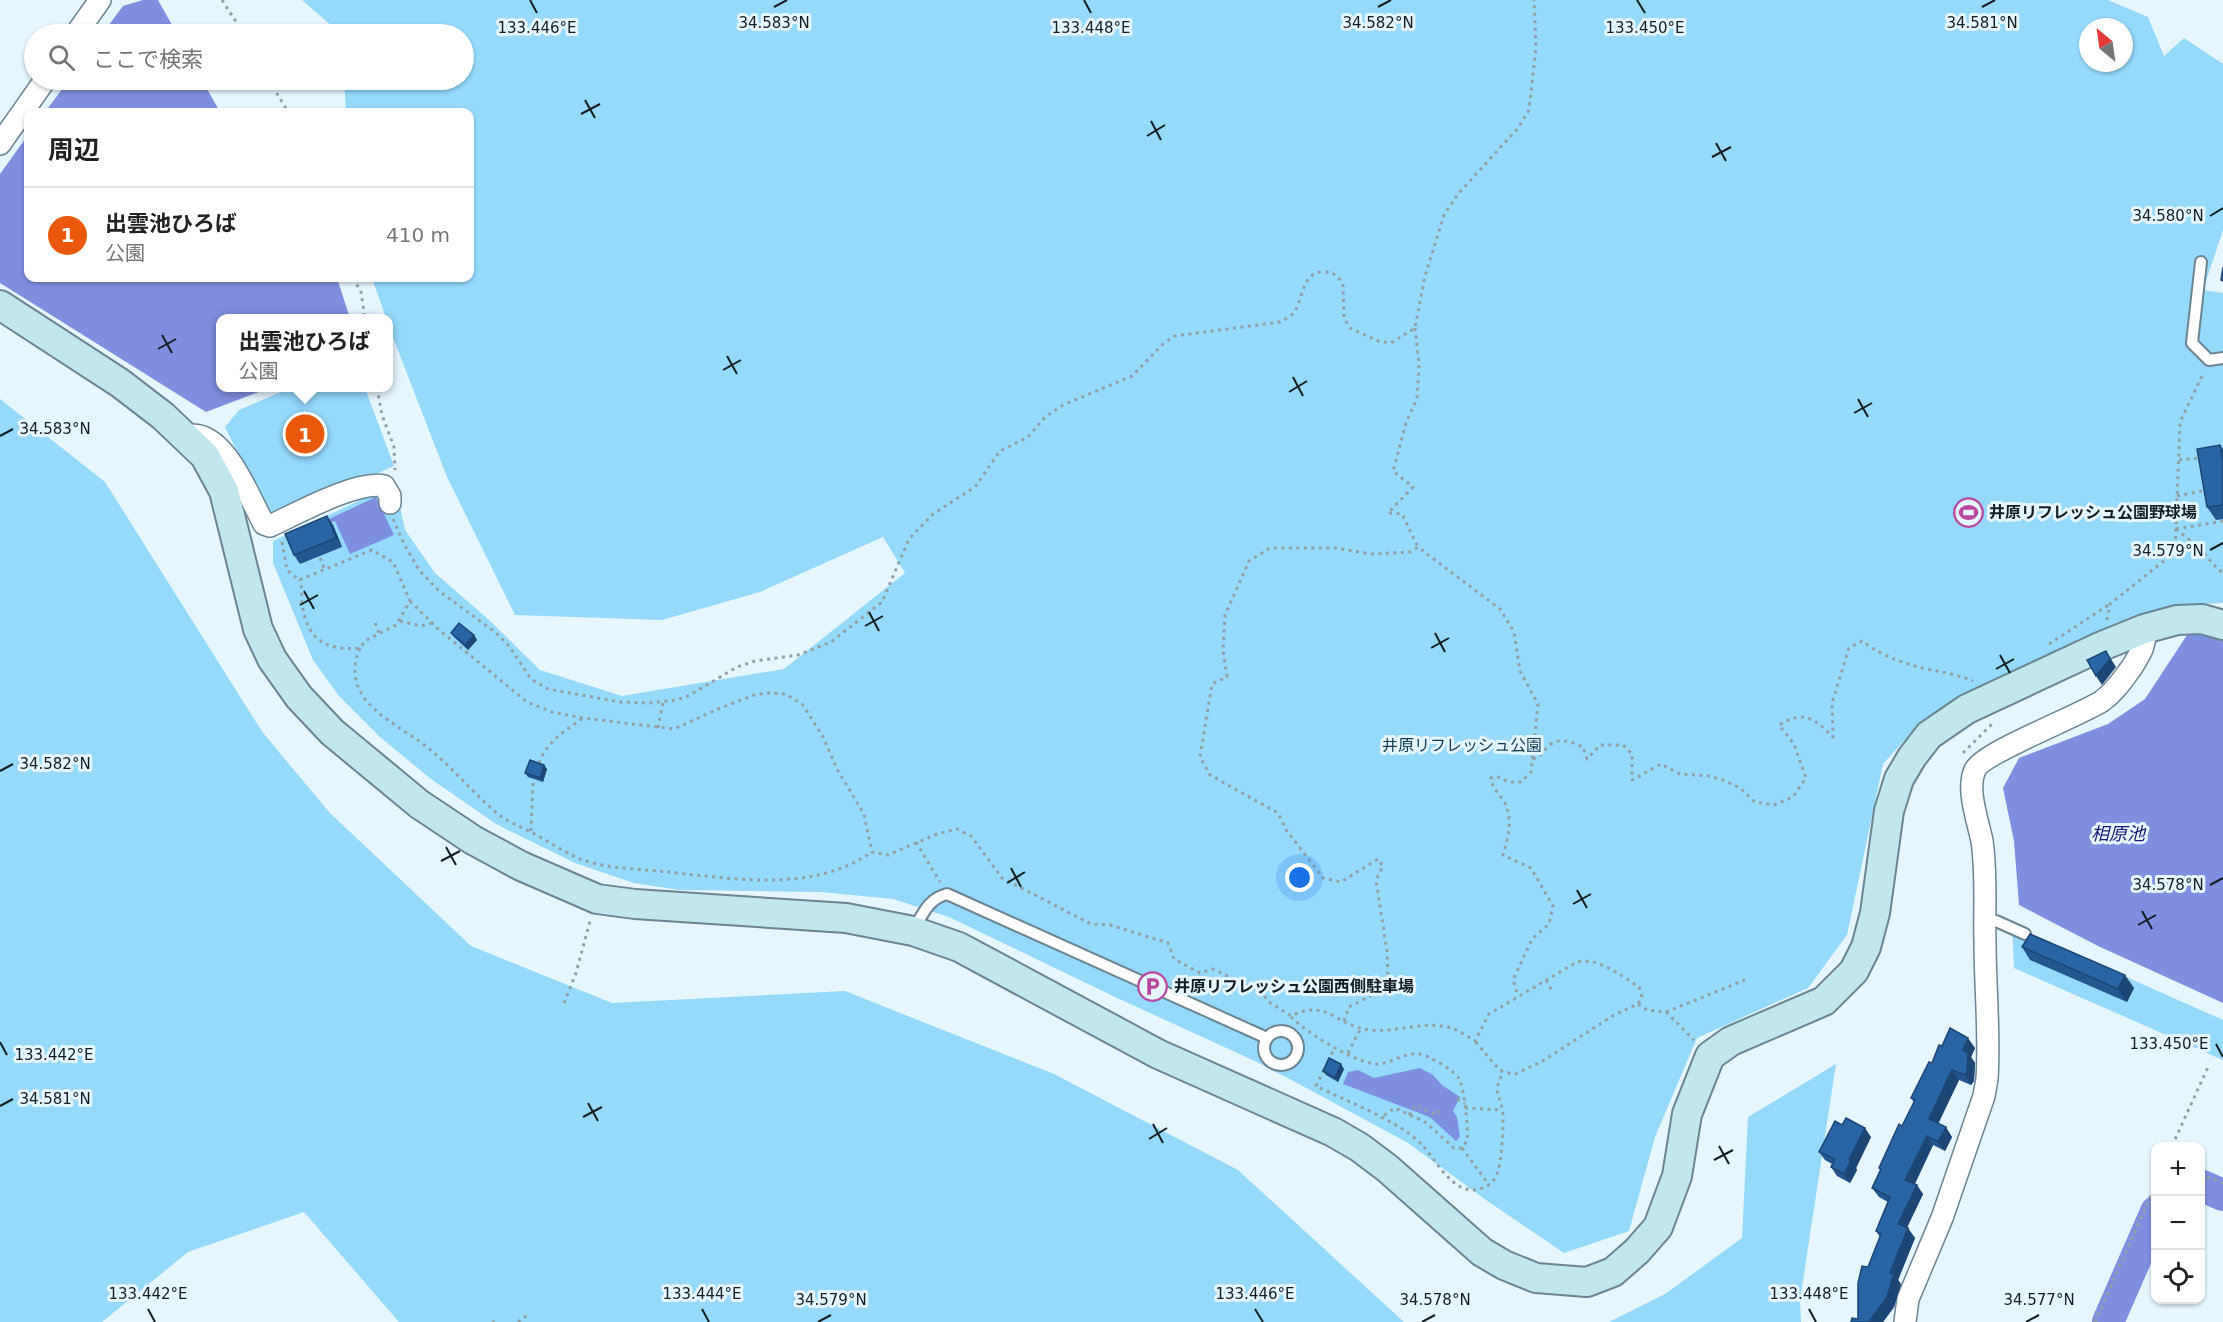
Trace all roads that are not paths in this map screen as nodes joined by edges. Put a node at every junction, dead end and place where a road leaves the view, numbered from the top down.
1 (100, 0) edge
2 (83, 24) edge
3 (38, 90) edge
4 (25, 108) edge
5 (24, 110) edge
6 (0, 144) edge
7 (2201, 262) dead end
8 (0, 305) edge
9 (2223, 358) edge
10 (184, 435) junction
11 (387, 494) road end
12 (2223, 625) edge
13 (2144, 629) junction
14 (1996, 921) dead end
15 (913, 931) junction
16 (2025, 934) dead end
17 (1267, 1038) dead end
18 (1905, 1322) edge

1 - 2 street
3 - 4 street
5 - 6 street
7 - 9 lane
8 - 10 street
10 - 11 street
10 - 15 street
12 - 13 street
13 - 15 street
13 - 18 street
14 - 16 lane
15 - 17 lane

